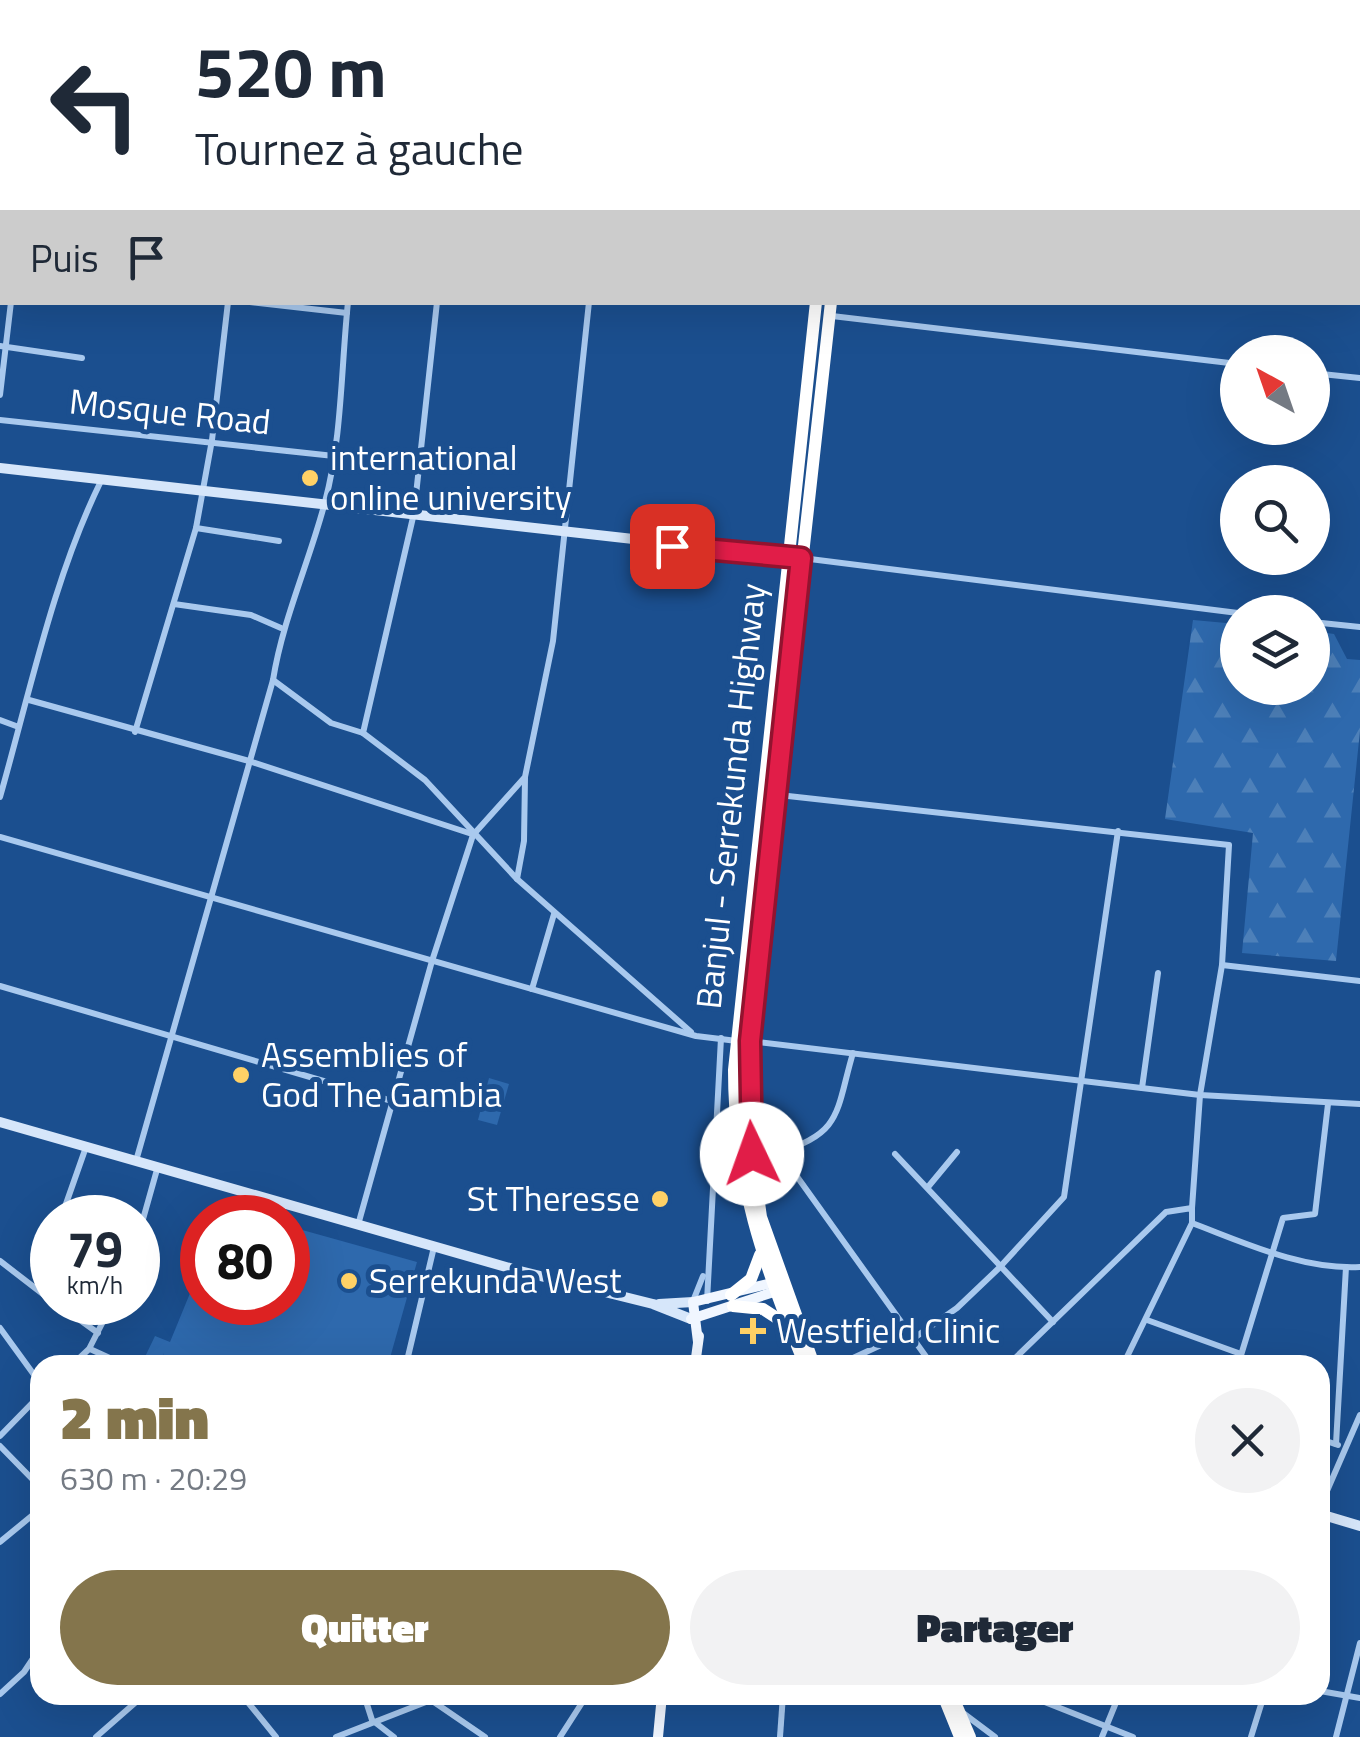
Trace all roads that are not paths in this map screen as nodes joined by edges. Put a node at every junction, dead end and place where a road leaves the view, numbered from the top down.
1 (10, 305) edge
2 (228, 305) edge
3 (276, 305) edge
4 (348, 305) edge
5 (436, 305) edge
6 (589, 305) edge
7 (816, 305) edge
8 (830, 309) edge
9 (347, 313) junction
10 (3, 347) edge
11 (82, 358) dead end
12 (1220, 362) edge
13 (1330, 375) edge
14 (1360, 378) edge
15 (0, 396) edge
16 (0, 420) edge
17 (212, 440) junction
18 (334, 456) junction
19 (0, 468) edge
20 (103, 477) junction
21 (203, 488) junction
22 (324, 503) junction
23 (414, 512) junction
24 (196, 528) junction
25 (564, 531) junction
26 (279, 540) dead end
27 (794, 557) junction
28 (174, 604) junction
29 (1220, 611) edge
30 (1330, 624) edge
31 (281, 628) junction
32 (1360, 628) edge
33 (272, 680) junction
34 (29, 700) junction
35 (0, 720) edge
36 (16, 726) junction
37 (135, 732) junction
38 (362, 733) junction
39 (248, 761) junction
40 (525, 777) junction
41 (775, 795) junction
42 (0, 797) edge
43 (1118, 831) junction
44 (473, 834) junction
45 (0, 837) edge
46 (516, 879) junction
47 (211, 899) junction
48 (554, 914) junction
49 (432, 961) junction
50 (1222, 966) junction
51 (1158, 973) dead end
52 (1360, 982) edge
53 (0, 986) edge
54 (532, 990) junction
55 (172, 1033) junction
56 (696, 1036) junction
57 (721, 1038) junction
58 (743, 1041) junction
59 (853, 1052) junction
60 (1082, 1081) junction
61 (1142, 1088) junction
62 (1200, 1094) junction
63 (392, 1100) junction
64 (1360, 1102) edge
65 (1328, 1104) junction
66 (0, 1122) edge
67 (86, 1147) junction
68 (778, 1152) junction
69 (958, 1152) dead end
70 (752, 1154) junction
71 (895, 1154) dead end
72 (136, 1161) junction
73 (158, 1166) junction
74 (928, 1187) junction
75 (70, 1195) edge
76 (150, 1195) edge
77 (1192, 1208) junction
78 (1192, 1223) junction
79 (358, 1225) junction
80 (434, 1246) junction
81 (760, 1252) junction
82 (1273, 1254) junction
83 (0, 1262) edge
84 (1360, 1266) edge
85 (1346, 1267) junction
86 (999, 1268) junction
87 (705, 1270) junction
88 (30, 1284) edge
89 (778, 1286) junction
90 (732, 1300) junction
91 (706, 1301) junction
92 (692, 1302) junction
93 (653, 1304) junction
94 (704, 1319) junction
95 (691, 1320) junction
96 (1147, 1320) junction
97 (1053, 1322) junction
98 (87, 1325) edge
99 (102, 1325) edge
100 (788, 1325) junction
101 (0, 1328) edge
102 (98, 1333) junction
103 (911, 1335) junction
104 (698, 1342) junction
105 (89, 1349) junction
106 (1241, 1354) joint
107 (83, 1355) edge
108 (102, 1355) edge
109 (408, 1355) edge
110 (696, 1355) edge
111 (801, 1355) edge
112 (809, 1355) edge
113 (862, 1355) edge
114 (925, 1355) edge
115 (1018, 1355) edge
116 (1128, 1355) edge
117 (30, 1369) edge
118 (30, 1404) edge
119 (1360, 1414) edge
120 (0, 1436) edge
121 (1330, 1442) edge
122 (1340, 1445) junction
123 (0, 1446) edge
124 (30, 1477) edge
125 (1330, 1478) edge
126 (1330, 1515) edge
127 (30, 1517) edge
128 (1360, 1526) edge
129 (0, 1542) edge
130 (1360, 1644) edge
131 (30, 1663) edge
132 (1330, 1693) edge
133 (0, 1694) edge
134 (1347, 1695) junction
135 (1360, 1698) edge
136 (133, 1705) edge
137 (250, 1705) edge
138 (367, 1705) edge
139 (416, 1705) edge
140 (437, 1705) edge
141 (580, 1705) edge
142 (661, 1705) edge
143 (782, 1705) edge
144 (946, 1705) edge
145 (957, 1705) edge
146 (960, 1705) edge
147 (1052, 1705) edge
148 (1115, 1705) edge
149 (1261, 1705) edge
150 (372, 1720) junction
151 (1106, 1727) junction
152 (96, 1737) edge
153 (276, 1737) edge
154 (336, 1737) edge
155 (394, 1737) edge
156 (485, 1737) edge
157 (560, 1737) edge
158 (658, 1737) edge
159 (780, 1737) edge
160 (960, 1737) edge
161 (970, 1737) edge
162 (995, 1737) edge
163 (1102, 1737) edge
164 (1133, 1737) edge
165 (1251, 1737) edge
166 (1336, 1737) edge

1 - 10 street
2 - 17 street
3 - 9 street
4 - 9 street
5 - 23 street
6 - 25 street
7 - 27 highway, Banjul - Serrekunda Highway
8 - 12 street
8 - 27 highway, Banjul - Serrekunda Highway
9 - 18 street
10 - 11 street
10 - 15 street
13 - 14 street
16 - 17 street, Mosque Road
17 - 18 street, Mosque Road
17 - 21 street
18 - 22 street
19 - 20 street
20 - 21 street
20 - 34 street
21 - 22 street
21 - 24 street
22 - 23 street
22 - 31 street
23 - 25 street
23 - 38 street
24 - 26 street
24 - 28 street
25 - 27 street
25 - 40 street
27 - 29 street
27 - 41 highway, Banjul - Serrekunda Highway
27 - 58 highway, Banjul - Serrekunda Highway
28 - 31 street
28 - 37 street
30 - 32 street
31 - 33 street
33 - 38 street
33 - 39 street
34 - 36 street
34 - 37 street
35 - 36 street
36 - 42 street
37 - 39 street
38 - 44 street
39 - 44 street
39 - 47 street
40 - 44 street
40 - 46 street
41 - 43 street
41 - 58 highway, Banjul - Serrekunda Highway
43 - 50 street
43 - 60 street
44 - 46 street
44 - 49 street
45 - 47 street
46 - 48 street
47 - 49 street
47 - 55 street
48 - 54 street
48 - 56 street
49 - 54 street
49 - 63 street
50 - 52 street
50 - 62 street
51 - 61 street
53 - 55 street
54 - 56 street
55 - 63 street
55 - 72 street
56 - 57 street
57 - 58 street
57 - 87 street
58 - 59 street
58 - 70 highway, Banjul - Serrekunda Highway
58 - 81 highway, Banjul - Serrekunda Highway
59 - 60 street
59 - 68 street
60 - 61 street
60 - 86 street
61 - 62 street
62 - 65 street
62 - 77 street
63 - 79 street
64 - 65 street
65 - 82 street
66 - 67 street
67 - 72 street
67 - 75 street
68 - 70 street
68 - 103 street
69 - 74 street
70 - 89 highway, Banjul - Serrekunda Highway
71 - 74 street
72 - 73 street
73 - 76 street
73 - 79 street
74 - 86 street
77 - 78 street
77 - 97 street
78 - 82 street
78 - 96 street
79 - 80 street
80 - 93 street
80 - 109 street
81 - 89 highway, Banjul - Serrekunda Highway
81 - 90 highway
82 - 85 street
82 - 106 street
83 - 88 street
84 - 85 street
85 - 122 street
86 - 97 street
86 - 103 street
87 - 91 street
87 - 92 street
89 - 90 main road
89 - 100 highway
89 - 112 highway
90 - 91 main road
90 - 94 main road
90 - 100 highway
91 - 92 main road
91 - 94 main road
92 - 93 street
92 - 95 main road
93 - 95 street
94 - 95 main road
94 - 104 main road
95 - 104 main road
96 - 106 street
96 - 116 street
97 - 115 street
98 - 102 street
99 - 102 street
100 - 111 highway
101 - 117 street
102 - 105 street
103 - 113 street
103 - 114 street
104 - 110 main road
105 - 107 street
105 - 108 street
118 - 120 street
119 - 122 street
121 - 122 street
122 - 125 street
123 - 124 street
126 - 128 street
127 - 129 street
130 - 134 street
131 - 133 street
132 - 134 street
134 - 135 street
134 - 166 street
136 - 152 street
137 - 153 street
138 - 150 street
139 - 150 street
140 - 156 street
141 - 157 street
142 - 158 main road
143 - 159 street
144 - 160 highway
145 - 161 highway
146 - 162 street
147 - 151 street
148 - 151 street
149 - 165 street
150 - 154 street
150 - 155 street
151 - 163 street
151 - 164 street

